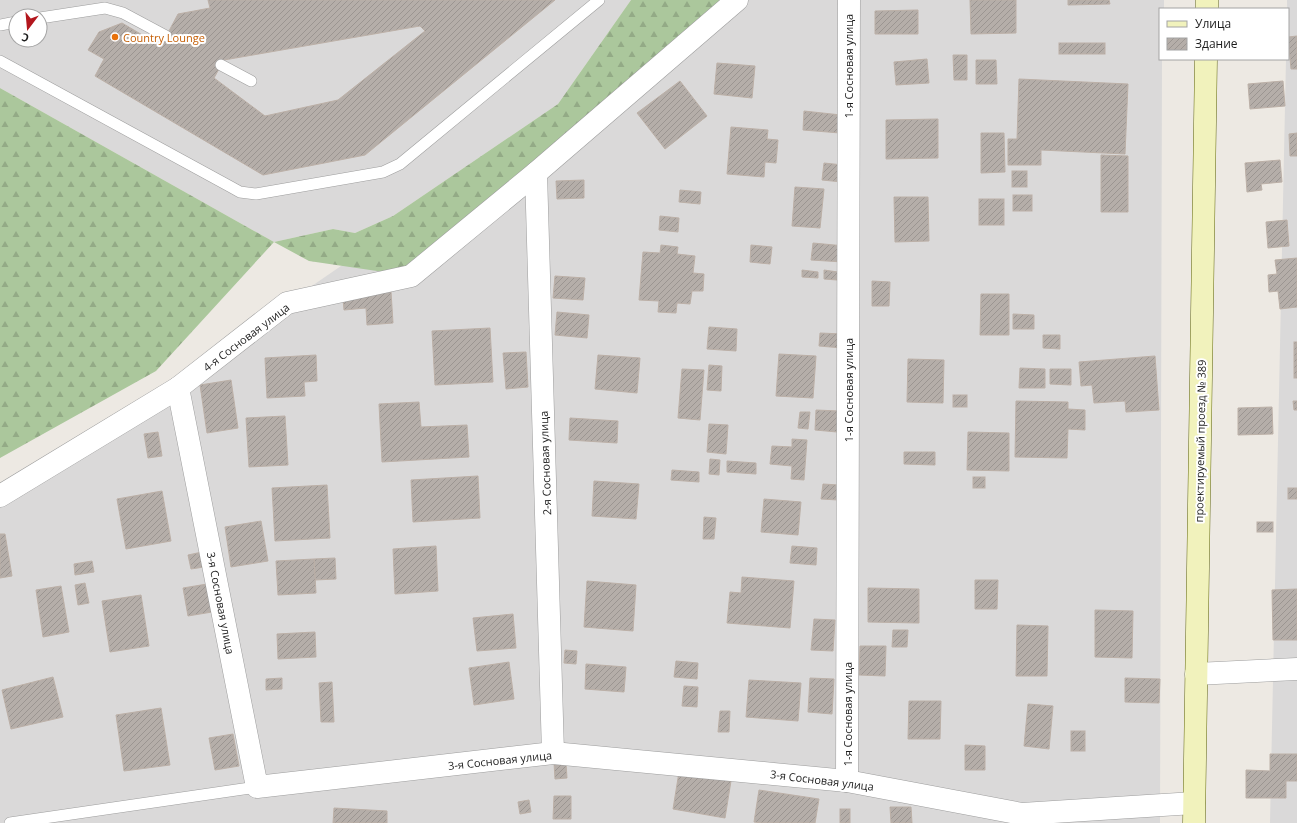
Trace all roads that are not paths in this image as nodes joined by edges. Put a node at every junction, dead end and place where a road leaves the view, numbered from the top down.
1 (599, 0) edge
2 (737, 0) edge
3 (849, 0) edge
4 (48, 17) edge
5 (166, 36) dead end
6 (1206, 60) edge
7 (0, 61) edge
8 (221, 65) dead end
9 (251, 81) dead end
10 (536, 174) junction
11 (178, 388) junction
12 (0, 496) edge
13 (1297, 668) edge
14 (1196, 674) junction
15 (553, 753) junction
16 (847, 781) junction
17 (257, 787) junction
18 (1194, 813) edge
19 (10, 823) edge

1 - 7 lane
2 - 10 street, 4-я Сосновая улица
3 - 16 street, 1-я Сосновая улица
4 - 5 lane
6 - 14 main road, проектируемый проезд № 389
8 - 9 lane
10 - 11 street, 4-я Сосновая улица
10 - 15 street, 2-я Сосновая улица
11 - 12 street, 4-я Сосновая улица
11 - 17 street, 3-я Сосновая улица
13 - 14 street
14 - 18 main road, проектируемый проезд № 389
15 - 16 street, 3-я Сосновая улица
15 - 17 street, 3-я Сосновая улица
16 - 18 street, 3-я Сосновая улица
17 - 19 lane

